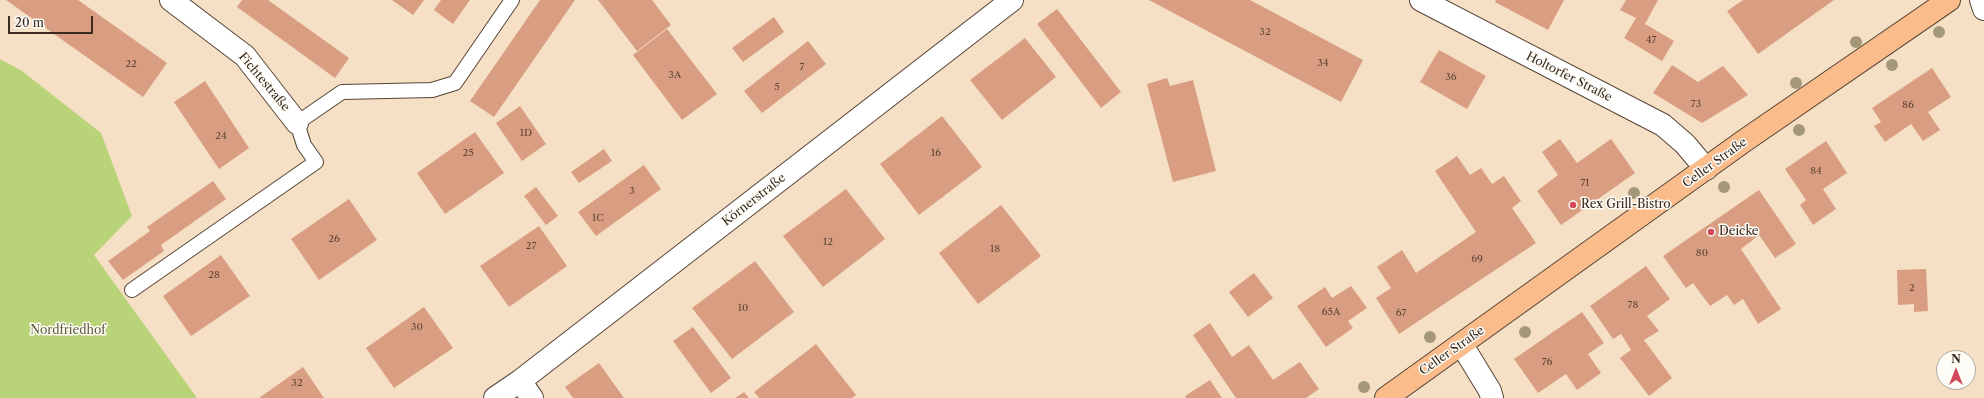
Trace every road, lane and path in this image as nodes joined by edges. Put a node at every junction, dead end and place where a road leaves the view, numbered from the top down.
1 (171, 0) edge
2 (512, 0) edge
3 (1012, 0) edge
4 (1421, 0) edge
5 (1949, 0) edge
6 (1981, 0) edge
7 (1984, 9) edge
8 (297, 123) junction
9 (1706, 169) junction
10 (132, 290) dead end
11 (1462, 345) junction
12 (526, 390) edge
13 (495, 398) edge
14 (1386, 398) edge
15 (1492, 398) edge

1 - 8 street, Fichtestraße
2 - 8 lane
3 - 12 street, Körnerstraße
4 - 9 street, Holtorfer Straße
5 - 9 main road, Celler Straße
6 - 7 street
8 - 10 lane
9 - 11 main road, Celler Straße
11 - 14 main road, Celler Straße
11 - 15 street
12 - 13 street, Körnerstraße

